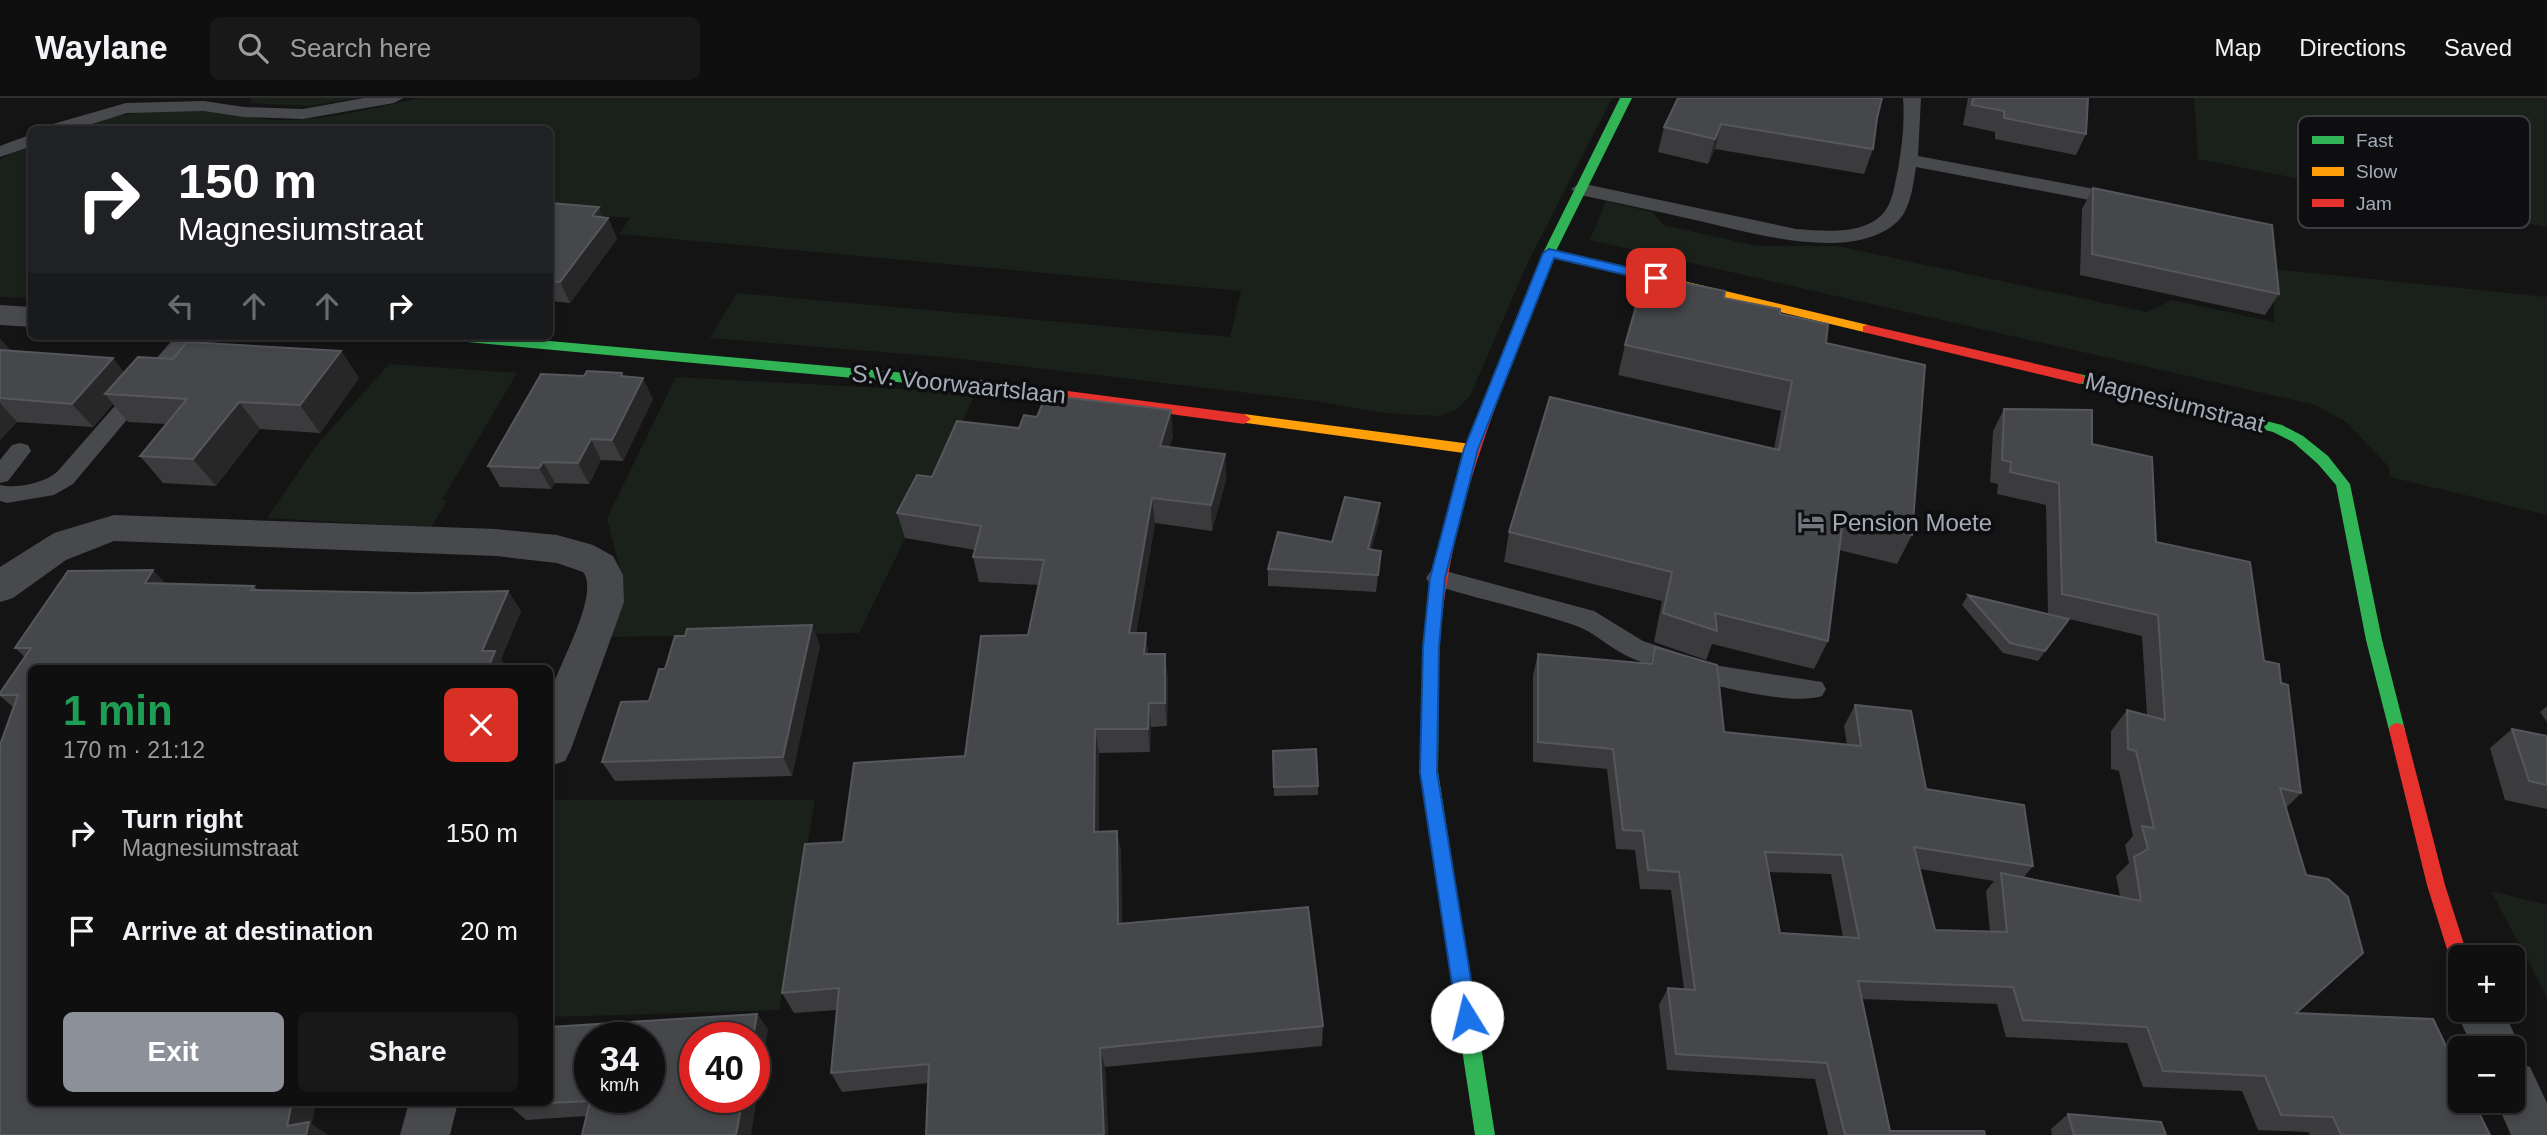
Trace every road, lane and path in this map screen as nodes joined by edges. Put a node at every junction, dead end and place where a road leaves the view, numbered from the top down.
1 (394, 98) edge
2 (1626, 98) edge
3 (1912, 98) edge
4 (128, 103) edge
5 (63, 126) edge
6 (28, 141) edge
7 (0, 152) edge
8 (1908, 160) junction
9 (1580, 189) junction
10 (2136, 202) edge
11 (1549, 253) junction
12 (0, 315) edge
13 (28, 317) edge
14 (184, 340) edge
15 (491, 340) edge
16 (1471, 449) junction
17 (20, 451) dead end
18 (0, 475) edge
19 (0, 493) edge
20 (1438, 578) junction
21 (0, 588) edge
22 (1813, 689) dead end
23 (553, 740) edge
24 (2455, 945) edge
25 (433, 1106) edge
26 (2525, 1111) edge
27 (425, 1135) edge
28 (1485, 1135) edge
29 (2536, 1135) edge

1 - 4 lane
2 - 9 street
3 - 8 lane
4 - 5 lane
6 - 7 lane
8 - 9 lane
8 - 10 lane
9 - 11 street
11 - 16 street
11 - 24 street, Magnesiumstraat
12 - 13 street
14 - 19 lane
15 - 16 street, S.V. Voorwaartslaan
16 - 20 street
17 - 18 lane
20 - 22 lane
20 - 28 street
21 - 23 street
25 - 27 street
26 - 29 street

